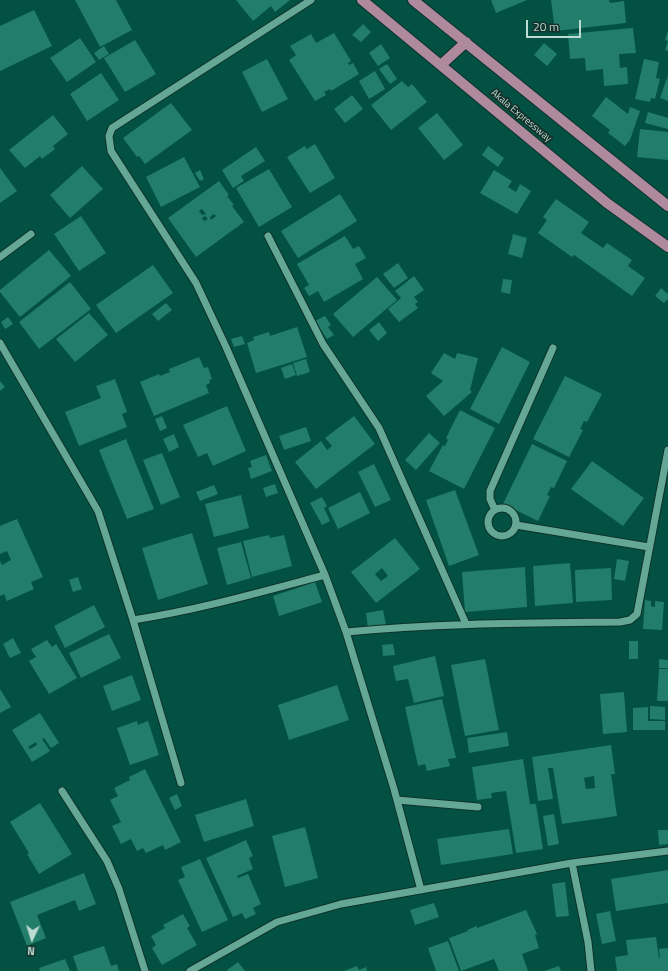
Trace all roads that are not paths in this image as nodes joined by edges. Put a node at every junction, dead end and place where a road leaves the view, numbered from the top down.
1 (311, 0) edge
2 (362, 0) edge
3 (413, 0) edge
4 (466, 42) junction
5 (441, 65) junction
6 (668, 206) edge
7 (31, 234) dead end
8 (268, 236) dead end
9 (668, 247) edge
10 (0, 257) edge
11 (0, 343) edge
12 (553, 348) dead end
13 (668, 450) edge
14 (495, 510) junction
15 (516, 525) junction
16 (650, 547) junction
17 (325, 575) junction
18 (132, 620) junction
19 (466, 624) junction
20 (346, 632) junction
21 (181, 783) dead end
22 (62, 791) dead end
23 (397, 800) junction
24 (478, 808) dead end
25 (668, 851) edge
26 (572, 863) junction
27 (421, 890) junction
28 (145, 971) edge
29 (190, 971) edge
30 (591, 971) edge

1 - 17 street
2 - 5 main road, Akala Expressway
3 - 4 main road
4 - 5 main road
4 - 6 main road
5 - 9 main road, Akala Expressway
7 - 10 street
8 - 19 street
11 - 18 street
12 - 14 street
13 - 16 street
14 - 15 street
14 - 15 street
15 - 16 street
16 - 19 street
17 - 18 street
17 - 20 street
18 - 21 street
19 - 20 street
20 - 23 street
22 - 28 street
23 - 24 street
23 - 27 street
25 - 26 street
26 - 27 street
26 - 30 street
27 - 29 street

